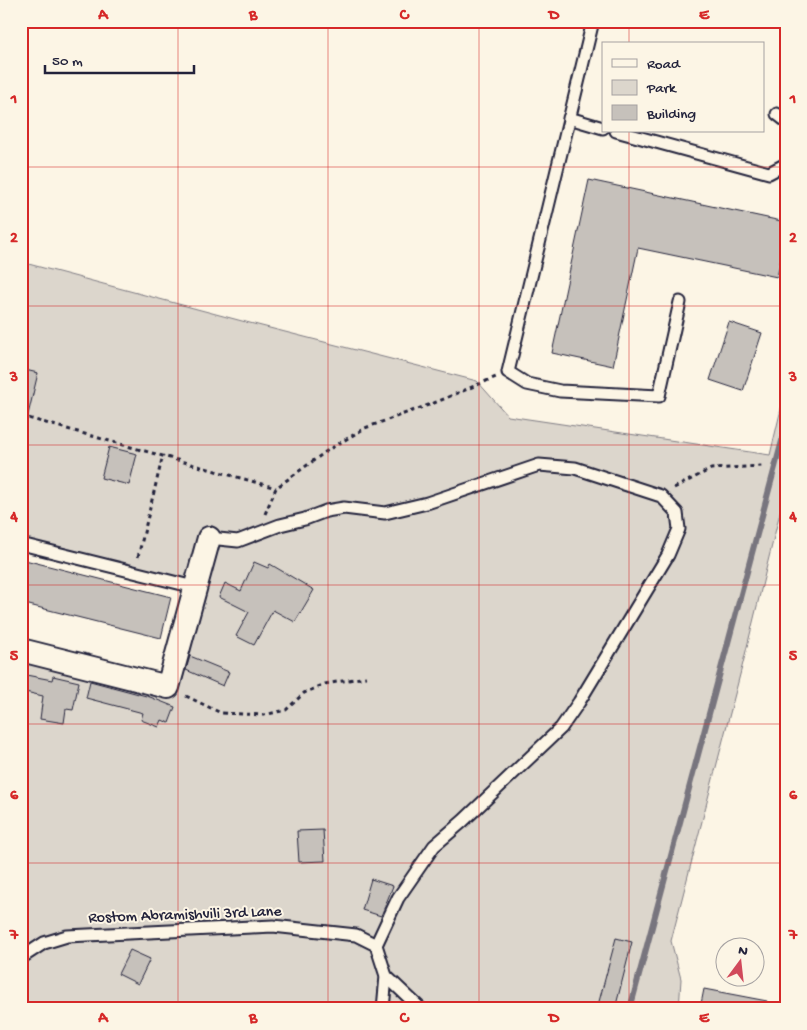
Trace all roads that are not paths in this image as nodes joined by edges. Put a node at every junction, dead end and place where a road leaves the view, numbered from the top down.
1 (593, 21) edge
2 (569, 118) junction
3 (602, 128) edge
4 (620, 132) edge
5 (786, 164) edge
6 (680, 302) dead end
7 (209, 538) joint
8 (21, 544) edge
9 (194, 588) junction
10 (21, 650) edge
11 (376, 945) junction
12 (21, 958) edge
13 (386, 976) junction
14 (383, 1009) edge
15 (421, 1009) edge

1 - 2 lane
2 - 3 lane
2 - 6 lane
4 - 5 lane
7 - 9 street
7 - 11 lane
8 - 9 lane
9 - 10 street
11 - 12 lane, Rostom Abramishvili 3rd Lane
11 - 13 lane
13 - 14 lane
13 - 15 lane

